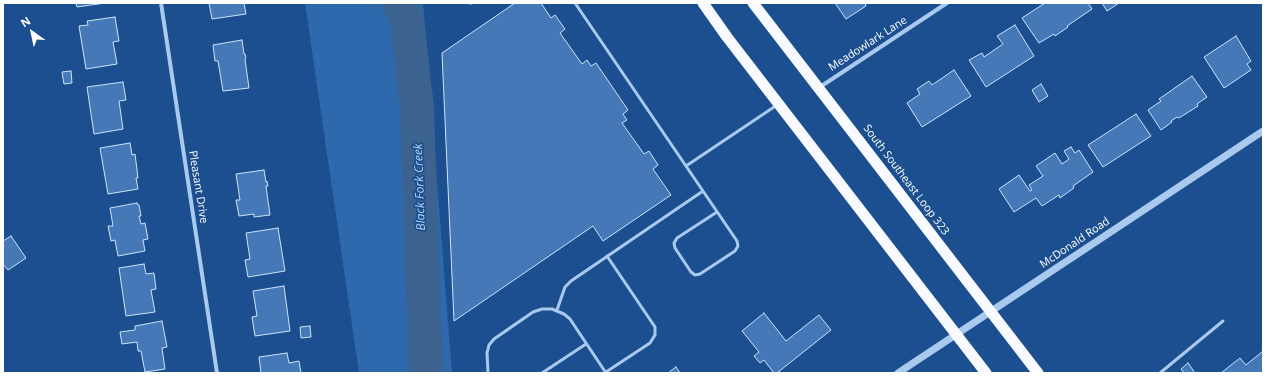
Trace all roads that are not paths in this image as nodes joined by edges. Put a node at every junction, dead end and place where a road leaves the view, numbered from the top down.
1 (161, 3) edge
2 (575, 3) edge
3 (703, 3) edge
4 (753, 3) edge
5 (947, 3) edge
6 (819, 88) junction
7 (778, 104) junction
8 (1263, 131) edge
9 (686, 166) junction
10 (703, 190) junction
11 (717, 212) junction
12 (607, 256) junction
13 (557, 310) junction
14 (991, 312) junction
15 (1223, 321) dead end
16 (956, 334) junction
17 (586, 344) junction
18 (216, 373) edge
19 (488, 373) edge
20 (542, 373) edge
21 (606, 373) edge
22 (898, 373) edge
23 (986, 373) edge
24 (1038, 373) edge
25 (1160, 373) edge

1 - 18 street, Pleasant Drive
2 - 9 lane
3 - 7 highway
4 - 6 highway, South Southeast Loop 323
5 - 6 street, Meadowlark Lane
6 - 14 highway, South Southeast Loop 323
7 - 9 lane
7 - 16 highway
8 - 14 street, McDonald Road
9 - 10 lane
10 - 11 lane
10 - 12 lane
11 - 11 lane
12 - 13 lane
12 - 21 lane
13 - 17 lane
13 - 19 lane
14 - 16 street, McDonald Road
14 - 24 highway, South Southeast Loop 323
15 - 25 lane
16 - 22 street, McDonald Road
16 - 23 highway
17 - 20 lane
17 - 21 lane

